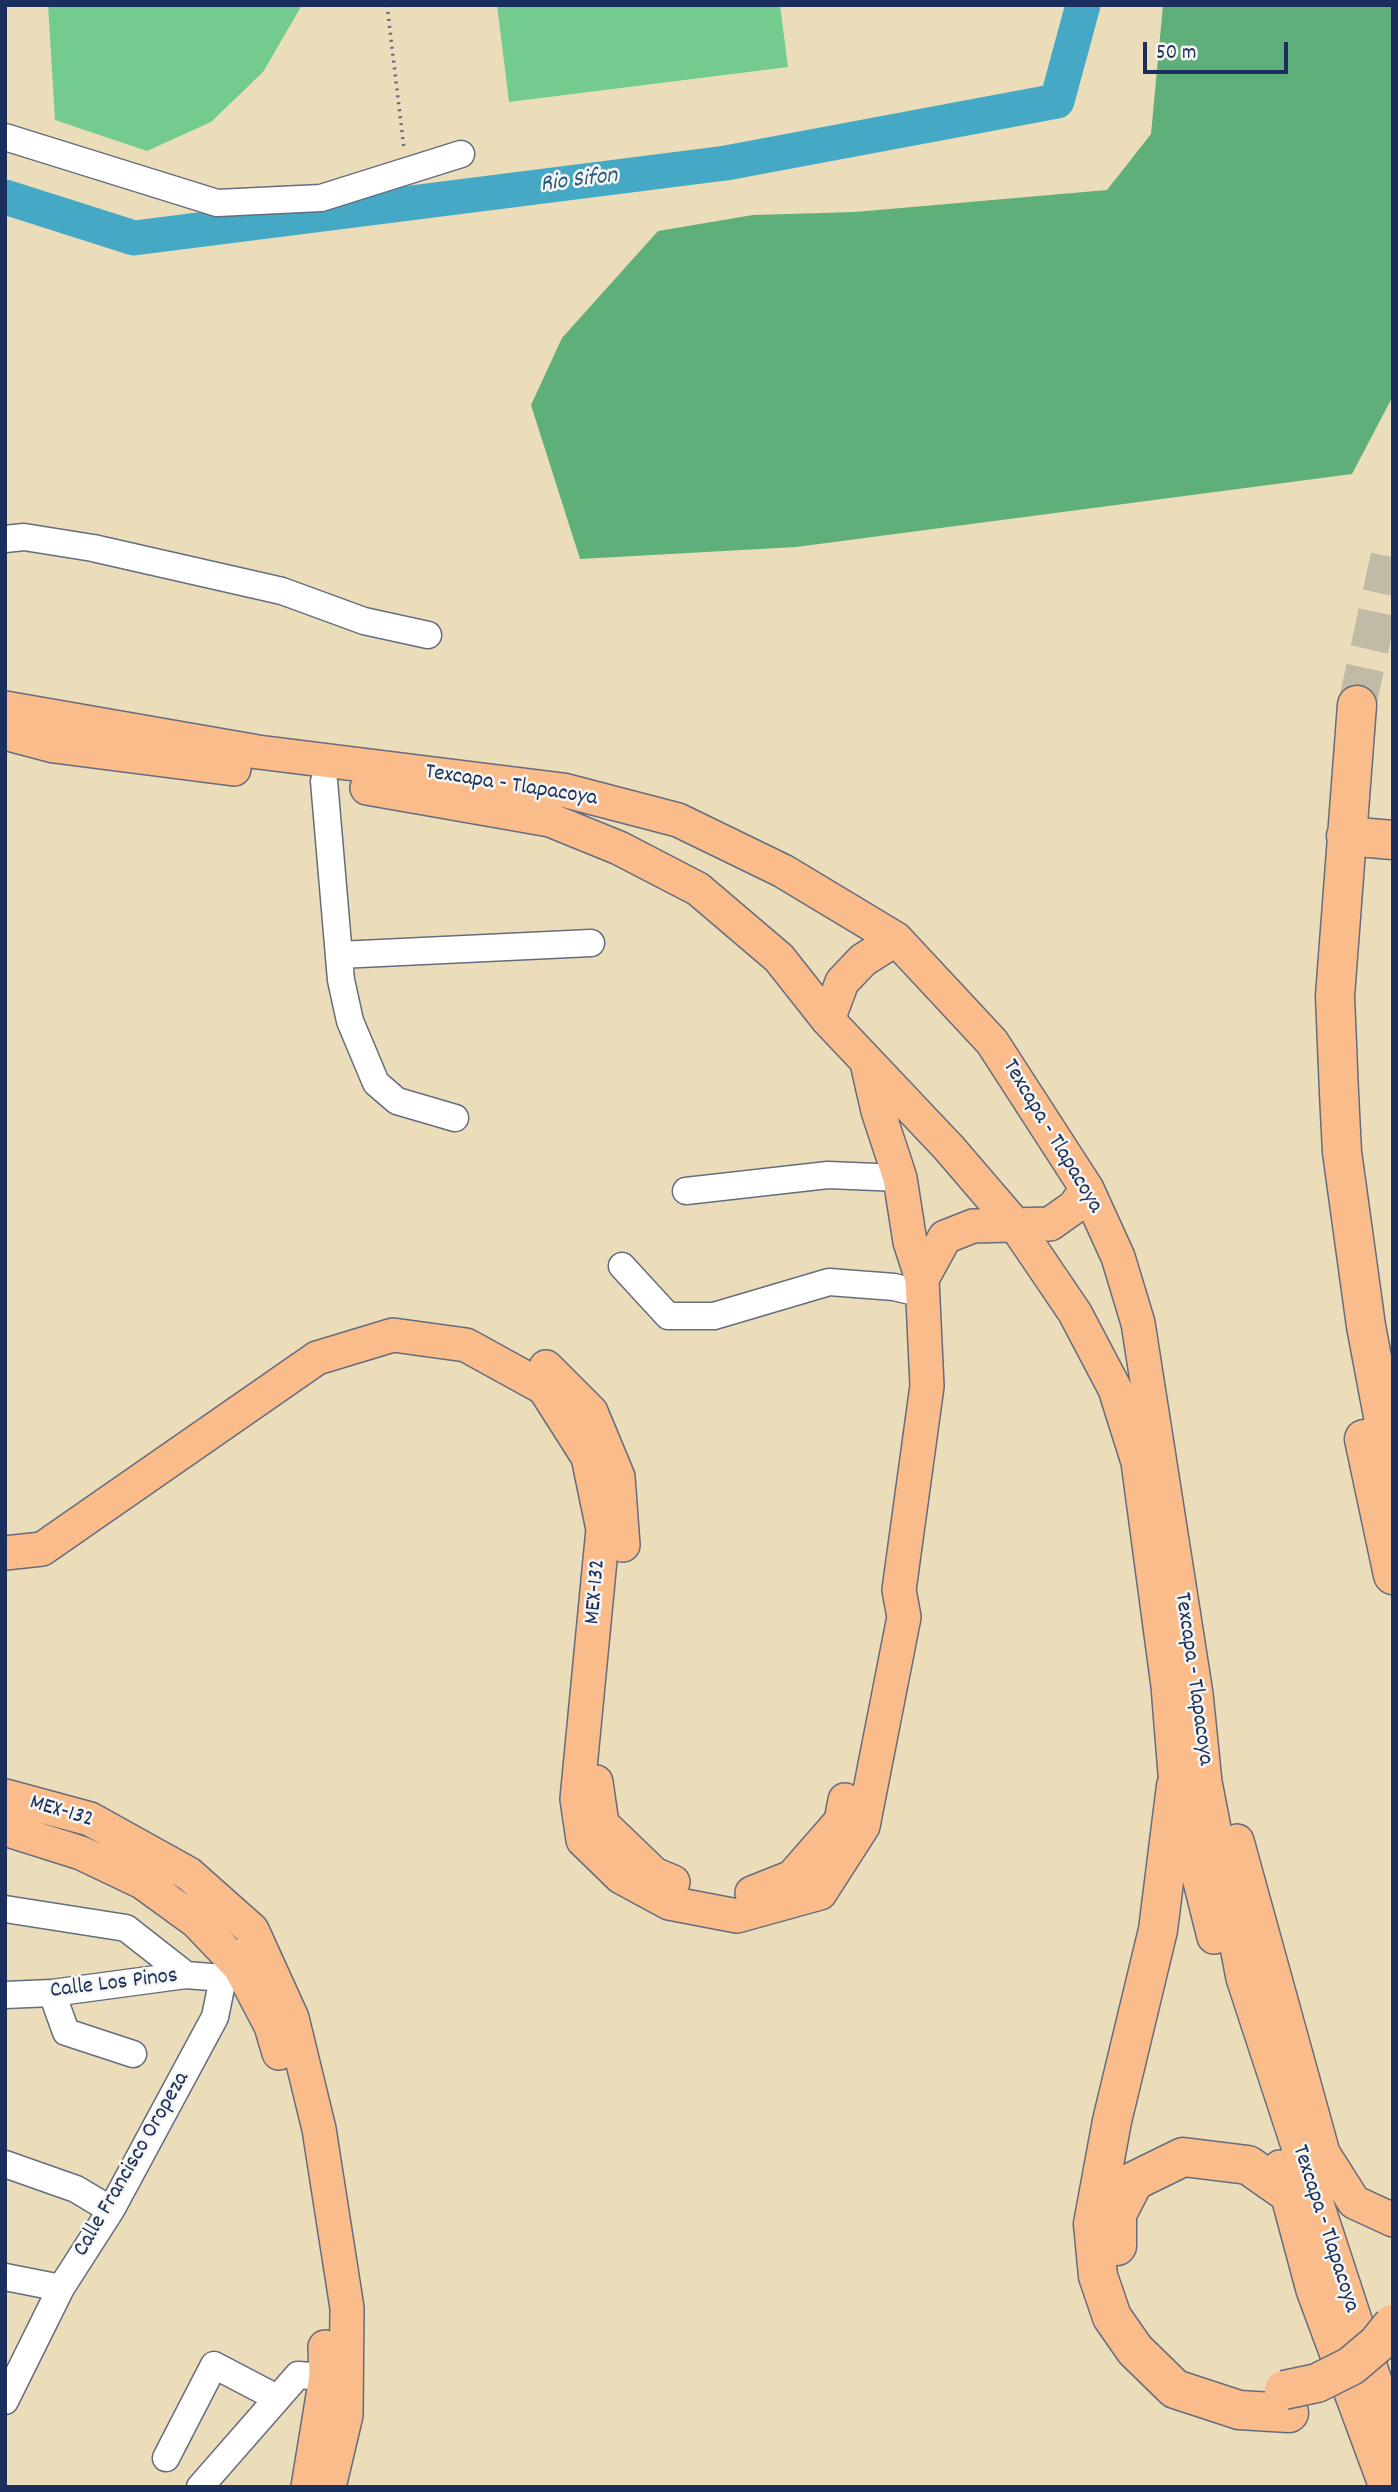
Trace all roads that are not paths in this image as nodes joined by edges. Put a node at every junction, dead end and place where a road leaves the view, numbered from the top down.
1 (5, 137) edge
2 (461, 154) dead end
3 (5, 539) edge
4 (428, 635) dead end
5 (1357, 705) tunnel mouth
6 (5, 708) edge
7 (5, 733) edge
8 (324, 781) junction
9 (1346, 836) junction
10 (1393, 840) edge
11 (896, 939) junction
12 (591, 943) dead end
13 (339, 955) junction
14 (828, 1020) junction
15 (866, 1061) junction
16 (455, 1118) dead end
17 (1342, 1152) junction
18 (900, 1178) junction
19 (1087, 1189) junction
20 (686, 1191) dead end
21 (1016, 1226) junction
22 (622, 1266) dead end
23 (923, 1286) junction
24 (1393, 1469) edge
25 (5, 1536) edge
26 (5, 1553) edge
27 (1393, 1574) edge
28 (899, 1590) junction
29 (1196, 1694) junction
30 (1176, 1786) junction
31 (5, 1796) edge
32 (5, 1829) edge
33 (5, 1909) edge
34 (252, 1930) junction
35 (232, 1973) junction
36 (186, 1975) junction
37 (52, 1993) junction
38 (5, 1995) edge
39 (133, 2054) dead end
40 (5, 2164) edge
41 (1288, 2193) junction
42 (111, 2210) junction
43 (1393, 2220) edge
44 (5, 2277) edge
45 (61, 2288) junction
46 (1393, 2324) edge
47 (1393, 2359) edge
48 (326, 2377) junction
49 (277, 2398) junction
50 (5, 2401) edge
51 (1287, 2401) junction
52 (1393, 2436) edge
53 (166, 2459) dead end
54 (200, 2487) edge
55 (308, 2487) edge
56 (329, 2487) edge
57 (1386, 2487) edge

1 - 2 street
3 - 4 street
5 - 9 highway
6 - 11 main road, Texcapa - Tlapacoya
7 - 8 main road, Texcapa - Tlapacoya
8 - 13 street
8 - 14 main road, Texcapa - Tlapacoya
9 - 10 highway
9 - 17 highway
11 - 14 main road
11 - 19 main road, Texcapa - Tlapacoya
12 - 13 street
13 - 16 street
14 - 15 main road, Texcapa - Tlapacoya
15 - 18 main road, MEX-132
15 - 21 main road, Texcapa - Tlapacoya
17 - 24 highway
17 - 27 highway
18 - 20 street
18 - 23 main road, MEX-132
19 - 21 main road
19 - 29 main road, Texcapa - Tlapacoya
21 - 23 main road
21 - 30 main road, Texcapa - Tlapacoya
22 - 23 street
23 - 28 main road, MEX-132
25 - 28 main road, MEX-132
26 - 28 main road, MEX-132
29 - 43 main road
29 - 52 main road, Texcapa - Tlapacoya
30 - 41 main road, Texcapa - Tlapacoya
30 - 51 highway
31 - 34 main road, MEX-132
32 - 35 main road, MEX-132
33 - 36 street
34 - 35 street, Calle Francisco Oropeza
34 - 56 main road
35 - 36 street, Calle Los Pinos
35 - 42 street, Calle Francisco Oropeza
35 - 48 main road, MEX-132
36 - 37 street, Calle Los Pinos
37 - 38 street, Calle Los Pinos
37 - 39 street
40 - 42 street
41 - 51 highway
41 - 57 main road, Texcapa - Tlapacoya
42 - 45 street, Calle Francisco Oropeza
44 - 45 street
45 - 50 street, Calle Francisco Oropeza
46 - 51 highway, bridge
47 - 51 highway
48 - 49 street
48 - 55 main road, MEX-132
49 - 53 street
49 - 54 street

